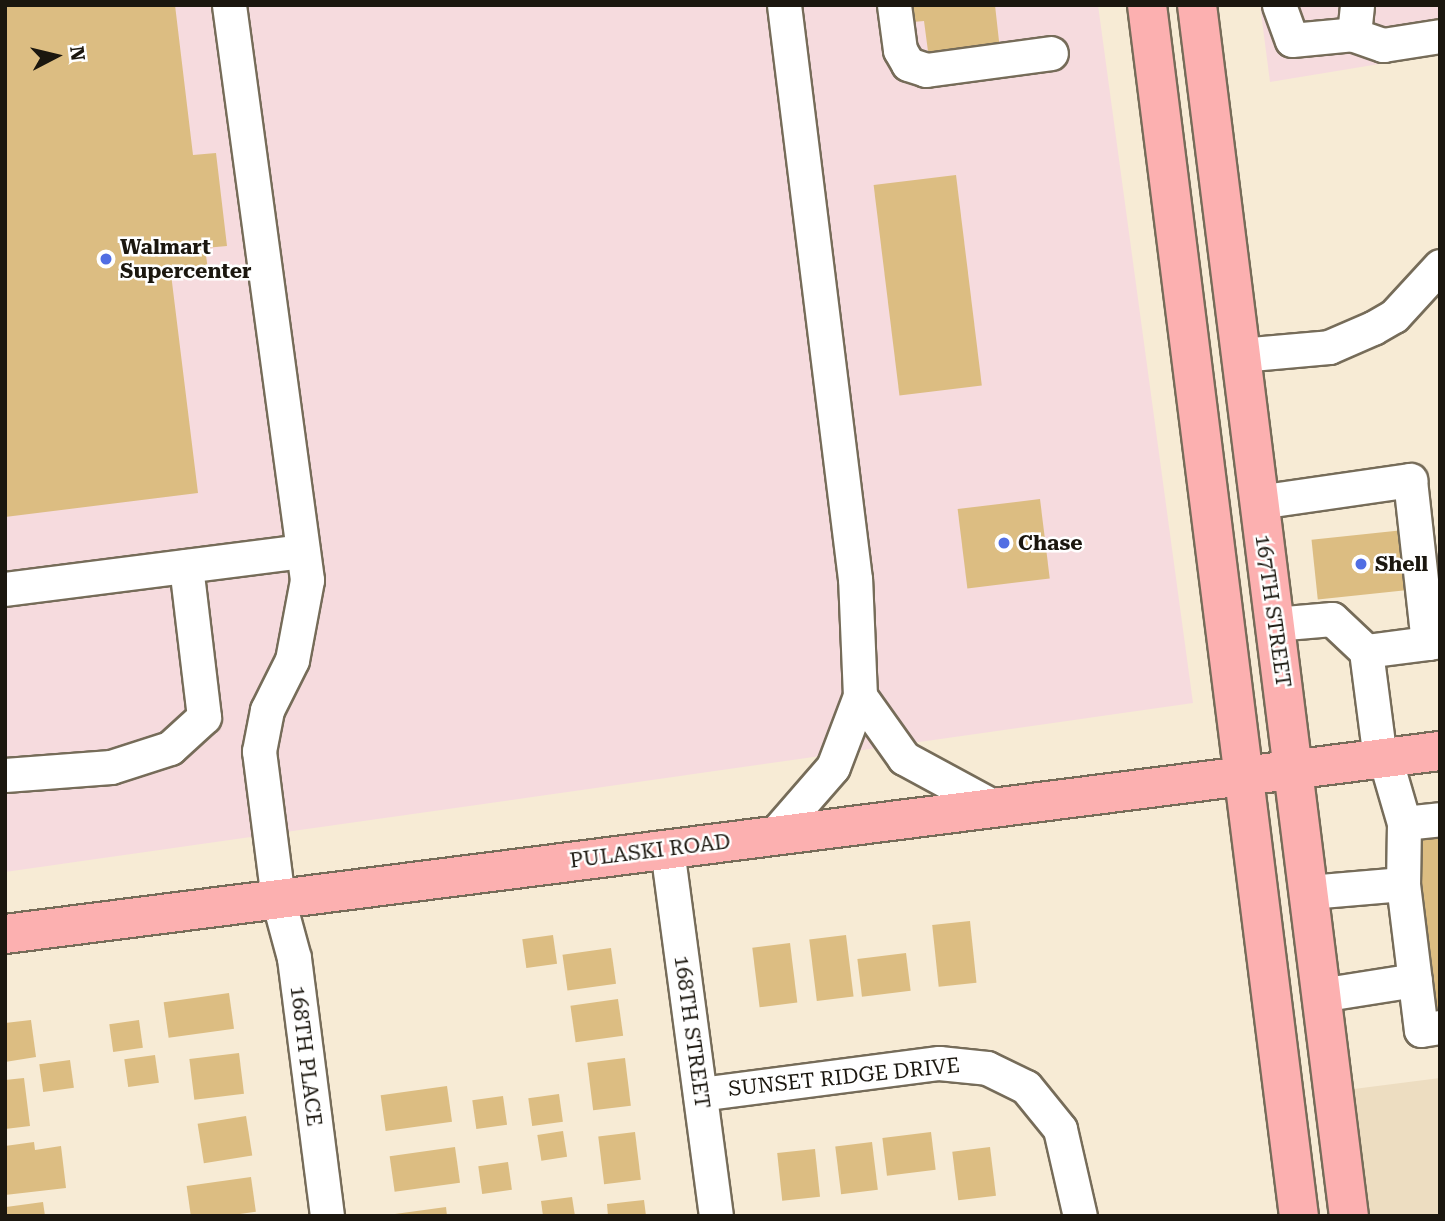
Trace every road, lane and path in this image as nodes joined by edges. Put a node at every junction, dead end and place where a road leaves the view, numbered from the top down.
1 (229, 5) edge
2 (784, 5) edge
3 (894, 5) edge
4 (1147, 5) edge
5 (1197, 5) edge
6 (1279, 5) edge
7 (1354, 20) edge
8 (1440, 36) edge
9 (1051, 53) dead end
10 (1440, 266) edge
11 (1240, 355) junction
12 (1258, 502) junction
13 (303, 551) junction
14 (186, 566) junction
15 (5, 589) edge
16 (1274, 624) junction
17 (1434, 642) edge
18 (1366, 651) junction
19 (860, 696) junction
20 (1440, 751) edge
21 (1382, 759) junction
22 (1294, 770) junction
23 (5, 775) edge
24 (1244, 776) junction
25 (996, 807) junction
26 (1440, 819) edge
27 (1404, 823) junction
28 (774, 835) junction
29 (667, 849) junction
30 (1403, 884) junction
31 (1309, 892) junction
32 (278, 899) junction
33 (5, 934) edge
34 (1415, 980) junction
35 (1320, 995) junction
36 (1440, 1027) edge
37 (700, 1094) junction
38 (327, 1216) edge
39 (716, 1216) edge
40 (1080, 1216) edge
41 (1299, 1216) edge
42 (1349, 1216) edge

1 - 13 street, 168TH PLACE
2 - 19 street
3 - 9 street
4 - 24 main road
5 - 11 main road, 167TH STREET
6 - 7 street
7 - 8 street
10 - 11 street
11 - 12 main road, 167TH STREET
12 - 16 main road, 167TH STREET
12 - 17 street
13 - 14 street
13 - 32 street, 168TH PLACE
14 - 15 street
14 - 23 street
16 - 18 street
16 - 22 main road, 167TH STREET
17 - 18 street
18 - 21 street
19 - 25 street
19 - 28 street
20 - 21 main road, PULASKI ROAD
21 - 22 main road, PULASKI ROAD
21 - 27 street
22 - 24 main road, PULASKI ROAD
22 - 31 main road, 167TH STREET
24 - 25 main road, PULASKI ROAD
24 - 41 main road
25 - 28 main road, PULASKI ROAD
26 - 27 street
27 - 30 street
28 - 29 main road, PULASKI ROAD
29 - 32 main road, PULASKI ROAD
29 - 37 street, 168TH STREET
30 - 31 street
30 - 34 street
31 - 35 main road, 167TH STREET
32 - 33 main road, PULASKI ROAD
32 - 38 street, 168TH PLACE
34 - 35 street
34 - 36 street
35 - 42 main road, 167TH STREET
37 - 39 street, 168TH STREET
37 - 40 street, SUNSET RIDGE DRIVE

